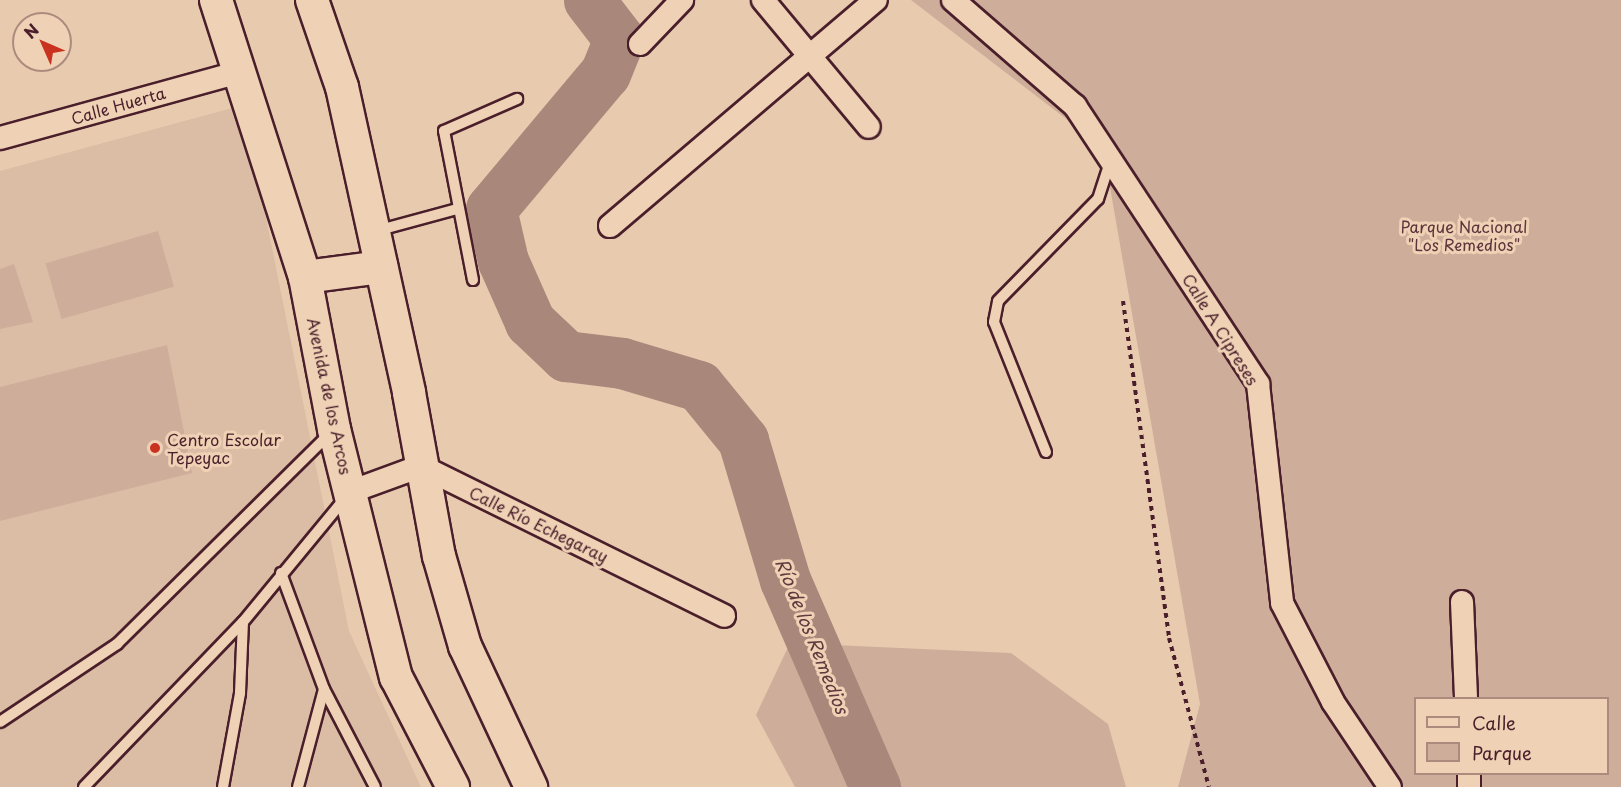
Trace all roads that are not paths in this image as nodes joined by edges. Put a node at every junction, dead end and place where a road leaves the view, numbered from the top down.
1 (216, 0) edge
2 (312, 0) edge
3 (682, 0) edge
4 (763, 0) edge
5 (876, 0) edge
6 (953, 0) edge
7 (640, 44) dead end
8 (810, 54) junction
9 (236, 73) junction
10 (517, 99) dead end
11 (869, 127) dead end
12 (0, 138) edge
13 (1111, 158) junction
14 (457, 209) junction
15 (610, 226) dead end
16 (374, 231) junction
17 (381, 267) junction
18 (305, 277) junction
19 (473, 280) dead end
20 (334, 429) junction
21 (1046, 452) dead end
22 (421, 466) junction
23 (350, 492) junction
24 (281, 573) junction
25 (1462, 602) dead end
26 (724, 616) dead end
27 (243, 622) junction
28 (324, 689) junction
29 (1466, 697) edge
30 (0, 722) edge
31 (84, 787) edge
32 (224, 787) edge
33 (298, 787) edge
34 (375, 787) edge
35 (453, 787) edge
36 (531, 787) edge
37 (1390, 787) edge

1 - 9 main road, Avenida de los Arcos
2 - 16 main road
3 - 7 street
4 - 8 street
5 - 8 street
6 - 13 street, Calle A Cipreses
8 - 11 street
8 - 15 street
9 - 12 street, Calle Huerta
9 - 18 main road, Avenida de los Arcos
10 - 14 lane
13 - 21 lane
13 - 37 street, Calle A Cipreses
14 - 16 lane
14 - 19 lane
16 - 17 main road
17 - 18 main road
17 - 22 main road
18 - 20 main road, Avenida de los Arcos
20 - 23 main road, Avenida de los Arcos
20 - 30 lane
22 - 23 street
22 - 26 street, Calle Río Echegaray
22 - 36 main road
23 - 24 lane
23 - 35 main road, Avenida de los Arcos
24 - 27 lane
24 - 28 lane
25 - 29 street
27 - 31 lane
27 - 32 lane
28 - 33 lane
28 - 34 lane

